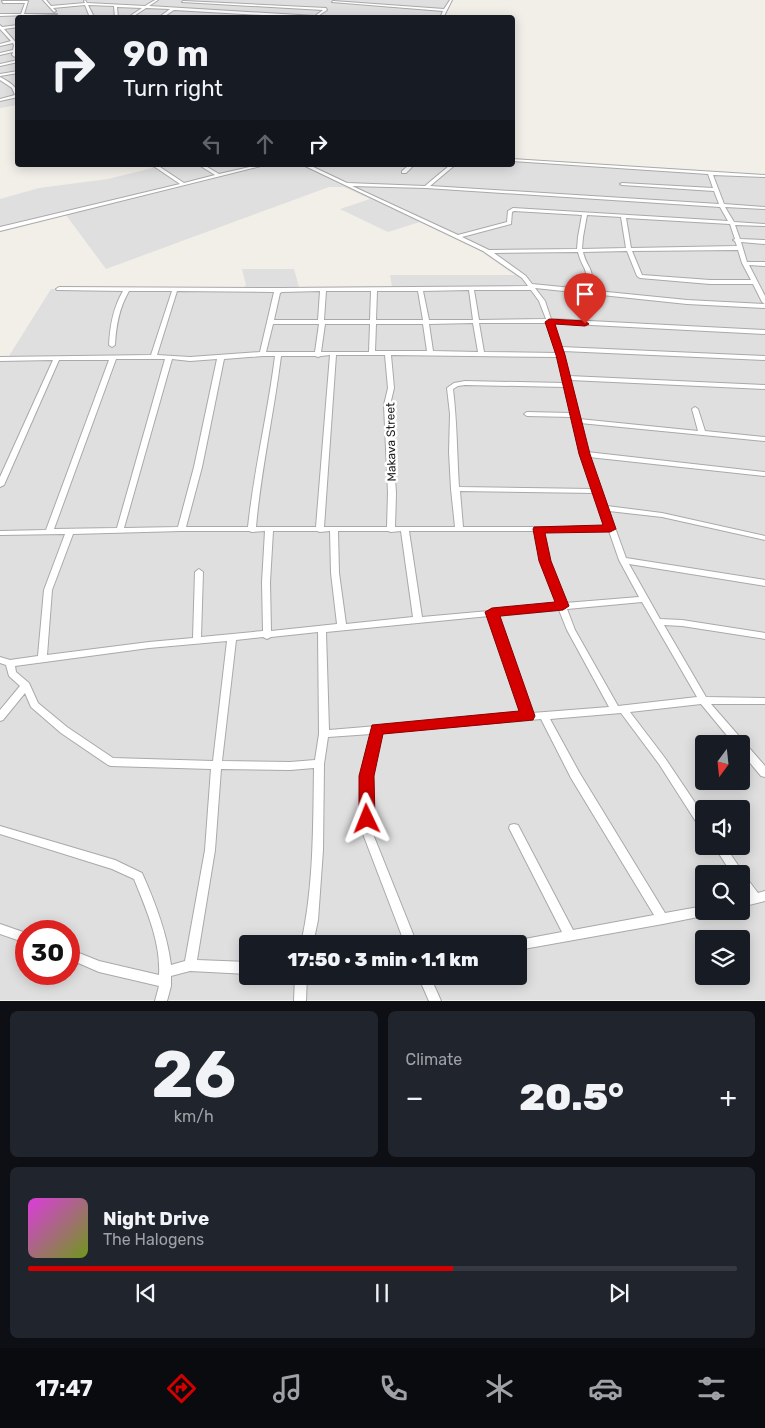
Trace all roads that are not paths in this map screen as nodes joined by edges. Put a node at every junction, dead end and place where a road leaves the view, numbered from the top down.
1 (44, 0) edge
2 (84, 0) edge
3 (106, 0) edge
4 (133, 0) edge
5 (157, 0) edge
6 (257, 0) edge
7 (451, 0) edge
8 (184, 1) edge
9 (335, 1) edge
10 (2, 2) edge
11 (87, 4) junction
12 (97, 4) junction
13 (115, 5) junction
14 (250, 5) junction
15 (123, 6) junction
16 (52, 7) junction
17 (146, 7) junction
18 (173, 8) junction
19 (326, 9) junction
20 (445, 10) junction
21 (239, 12) junction
22 (0, 15) edge
23 (22, 15) joint
24 (55, 15) edge
25 (89, 15) edge
26 (117, 15) edge
27 (133, 15) edge
28 (163, 15) edge
29 (235, 15) edge
30 (283, 15) edge
31 (317, 15) edge
32 (442, 15) edge
33 (15, 26) edge
34 (1, 27) edge
35 (6, 35) junction
36 (0, 36) edge
37 (13, 42) junction
38 (0, 45) edge
39 (15, 46) edge
40 (15, 50) edge
41 (0, 54) edge
42 (15, 60) edge
43 (0, 64) edge
44 (15, 73) edge
45 (0, 77) edge
46 (15, 91) edge
47 (15, 96) edge
48 (0, 100) edge
49 (515, 160) edge
50 (157, 167) edge
51 (204, 167) edge
52 (255, 167) edge
53 (313, 167) edge
54 (410, 167) edge
55 (451, 167) edge
56 (404, 172) dead end
57 (710, 173) junction
58 (219, 176) junction
59 (765, 176) edge
60 (183, 184) junction
61 (344, 184) junction
62 (622, 184) dead end
63 (426, 188) junction
64 (717, 190) junction
65 (722, 206) junction
66 (765, 208) edge
67 (584, 214) junction
68 (623, 216) junction
69 (732, 223) junction
70 (765, 225) edge
71 (0, 229) edge
72 (458, 237) junction
73 (736, 240) junction
74 (765, 242) edge
75 (739, 248) junction
76 (580, 250) junction
77 (629, 250) junction
78 (488, 252) junction
79 (745, 263) junction
80 (765, 264) edge
81 (754, 283) junction
82 (765, 285) edge
83 (533, 287) junction
84 (420, 288) junction
85 (471, 288) junction
86 (59, 289) dead end
87 (127, 289) junction
88 (175, 289) junction
89 (323, 289) junction
90 (374, 289) junction
91 (281, 290) junction
92 (584, 291) junction
93 (765, 302) edge
94 (765, 306) edge
95 (321, 321) junction
96 (374, 321) junction
97 (272, 322) junction
98 (426, 322) junction
99 (477, 322) junction
100 (549, 322) junction
101 (765, 332) edge
102 (112, 344) dead end
103 (560, 352) junction
104 (430, 353) junction
105 (264, 354) junction
106 (372, 354) junction
107 (388, 354) junction
108 (481, 354) junction
109 (278, 355) junction
110 (318, 355) junction
111 (333, 355) junction
112 (221, 356) junction
113 (169, 357) junction
114 (57, 358) junction
115 (113, 358) junction
116 (153, 358) junction
117 (765, 358) edge
118 (0, 360) edge
119 (566, 382) junction
120 (765, 387) edge
121 (695, 409) dead end
122 (527, 414) dead end
123 (576, 418) junction
124 (702, 432) junction
125 (765, 439) edge
126 (584, 454) junction
127 (765, 474) edge
128 (0, 485) edge
129 (456, 489) junction
130 (597, 491) junction
131 (603, 508) junction
132 (181, 529) junction
133 (459, 529) junction
134 (538, 529) junction
135 (610, 529) junction
136 (120, 530) junction
137 (252, 530) junction
138 (269, 530) junction
139 (320, 530) junction
140 (334, 530) junction
141 (391, 530) junction
142 (405, 530) junction
143 (50, 532) junction
144 (70, 532) junction
145 (0, 533) edge
146 (765, 538) edge
147 (623, 560) junction
148 (199, 572) dead end
149 (765, 583) edge
150 (644, 599) junction
151 (563, 606) junction
152 (492, 612) junction
153 (418, 619) junction
154 (658, 622) junction
155 (342, 628) junction
156 (322, 631) junction
157 (267, 636) junction
158 (765, 636) edge
159 (232, 638) junction
160 (197, 641) junction
161 (42, 658) junction
162 (0, 660) edge
163 (10, 663) junction
164 (26, 685) junction
165 (703, 700) junction
166 (765, 701) edge
167 (619, 709) junction
168 (543, 715) junction
169 (528, 716) junction
170 (0, 717) edge
171 (377, 729) junction
172 (324, 734) junction
173 (733, 735) edge
174 (750, 755) edge
175 (319, 764) junction
176 (217, 765) junction
177 (765, 773) edge
178 (695, 811) edge
179 (514, 828) dead end
180 (0, 830) edge
181 (750, 888) edge
182 (760, 897) edge
183 (695, 913) edge
184 (663, 919) junction
185 (0, 929) edge
186 (15, 934) edge
187 (309, 935) edge
188 (407, 935) edge
189 (570, 935) junction
190 (527, 943) edge
191 (80, 958) edge
192 (190, 965) junction
193 (239, 968) edge
194 (166, 977) junction
195 (301, 985) edge
196 (428, 985) edge
197 (161, 1000) edge
198 (300, 1000) edge
199 (435, 1000) edge

1 - 16 street
2 - 11 street
3 - 12 street
4 - 15 street
5 - 17 street
6 - 14 street
7 - 20 street
8 - 14 street
8 - 18 street
9 - 19 street
9 - 20 street
10 - 23 street
11 - 12 street
11 - 16 street
11 - 25 street
12 - 13 street
13 - 15 street
13 - 26 street
14 - 19 street
14 - 21 street
15 - 17 street
16 - 24 street
17 - 18 street
17 - 27 street
18 - 21 street
18 - 28 street
19 - 31 street
20 - 32 street
21 - 29 street
21 - 30 street
22 - 23 street
33 - 34 street
34 - 35 street
35 - 36 street
35 - 37 street
37 - 38 street
37 - 39 street
40 - 41 street
42 - 43 street
44 - 45 street
45 - 46 street
47 - 48 street
49 - 57 street
50 - 60 street
51 - 58 street
52 - 58 street
53 - 61 street
54 - 56 street
55 - 63 street
57 - 59 street
57 - 64 street
58 - 60 street
60 - 71 street
61 - 63 street
61 - 72 street
62 - 64 street
63 - 65 street
64 - 65 street
65 - 66 street
65 - 69 street
67 - 68 street
67 - 72 street
67 - 76 street
68 - 69 street
68 - 77 street
69 - 70 street
69 - 73 street
72 - 78 street
73 - 74 street
73 - 75 street
75 - 77 street
75 - 79 street
76 - 77 street
76 - 78 street
76 - 92 street
77 - 81 street
78 - 83 street
79 - 80 street
79 - 81 street
81 - 82 street
81 - 93 street
83 - 85 street
83 - 92 street
83 - 100 street
84 - 85 street
84 - 90 street
84 - 98 street
85 - 99 street
86 - 87 street
87 - 88 street
87 - 102 street
88 - 91 street
88 - 116 street
89 - 90 street
89 - 91 street
89 - 95 street
90 - 96 street
91 - 97 street
92 - 94 street
95 - 96 street
95 - 97 street
95 - 110 street
96 - 98 street
96 - 106 street
97 - 105 street
98 - 99 street
98 - 104 street
99 - 100 street
99 - 108 street
100 - 101 street
100 - 103 street
103 - 108 street
103 - 117 street
103 - 119 street
104 - 107 street
104 - 108 street
105 - 109 street
105 - 112 street
106 - 107 street
106 - 111 street
107 - 141 street, Makava Street
109 - 110 street
109 - 137 street
110 - 111 street
111 - 139 street
112 - 113 street
112 - 132 street
113 - 116 street
113 - 136 street
114 - 115 street
114 - 118 street
114 - 128 street
115 - 116 street
115 - 143 street
119 - 120 street
119 - 123 street
119 - 129 street
121 - 124 street
122 - 123 street
123 - 124 street
123 - 126 street
124 - 125 street
126 - 127 street
126 - 130 street
129 - 130 street
129 - 133 street
130 - 131 street
131 - 135 street
131 - 146 street
132 - 136 street
132 - 137 street
133 - 134 street
133 - 142 street
134 - 135 street
134 - 151 street
135 - 147 street
136 - 144 street
137 - 138 street
138 - 139 street
138 - 157 street
139 - 140 street
140 - 141 street
140 - 155 street
141 - 142 street
142 - 153 street
143 - 144 street
143 - 145 street
144 - 161 street
147 - 149 street
147 - 150 street
148 - 160 street
150 - 151 street
150 - 154 street
151 - 152 street
151 - 167 street
152 - 153 street
152 - 169 street
153 - 155 street
154 - 158 street
154 - 165 street
155 - 156 street
156 - 157 street
156 - 172 street
157 - 159 street
159 - 160 street
159 - 176 street
160 - 161 street
161 - 163 street
162 - 163 street
163 - 164 street
164 - 170 street
164 - 176 street
165 - 166 street
165 - 167 street
165 - 173 street
167 - 168 street
167 - 178 street
168 - 169 street
168 - 184 street
169 - 171 street
171 - 172 street
171 - 188 street
172 - 175 street
174 - 177 street
175 - 176 street
175 - 187 street
176 - 192 street
179 - 189 street
180 - 194 street
181 - 182 street
183 - 184 street
184 - 189 street
185 - 186 street
189 - 190 street
191 - 194 street
192 - 193 street
192 - 194 street
194 - 197 street
195 - 198 street
196 - 199 street

